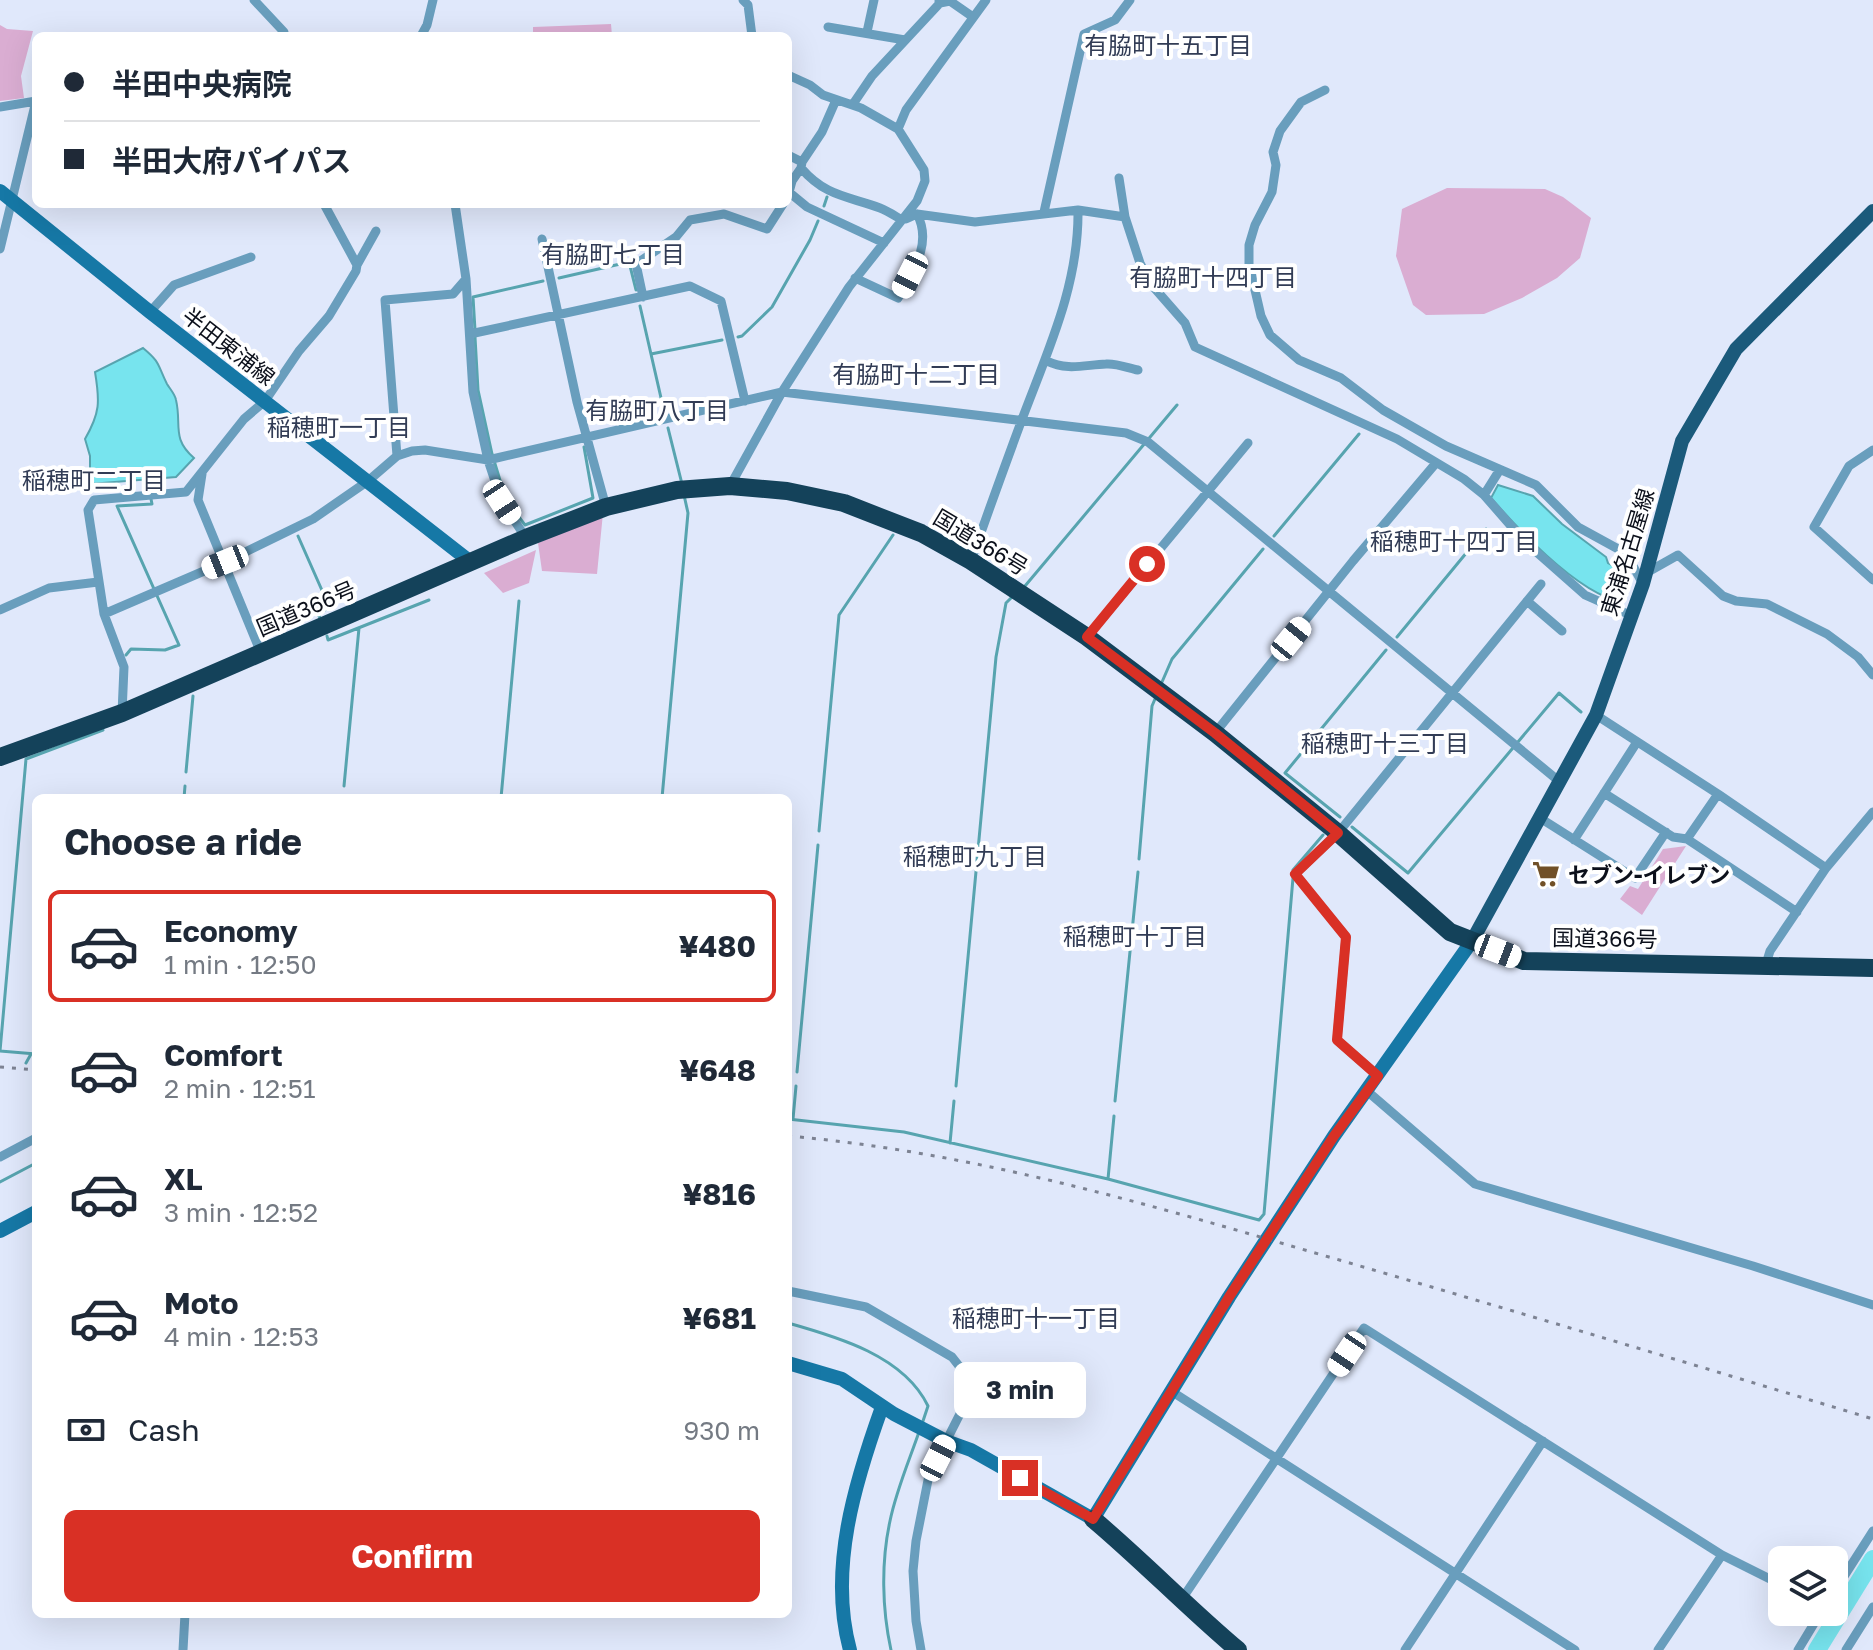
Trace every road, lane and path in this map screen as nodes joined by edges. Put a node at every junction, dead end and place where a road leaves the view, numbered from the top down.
1 (254, 0) edge
2 (433, 0) edge
3 (743, 0) edge
4 (874, 0) edge
5 (986, 0) edge
6 (1130, 0) edge
7 (940, 2) edge
8 (973, 17) junction
9 (828, 27) dead end
10 (284, 32) edge
11 (423, 32) edge
12 (751, 32) edge
13 (867, 32) junction
14 (905, 40) junction
15 (792, 77) edge
16 (1325, 90) dead end
17 (836, 100) junction
18 (32, 102) edge
19 (853, 104) junction
20 (0, 107) edge
21 (32, 119) edge
22 (898, 129) junction
23 (792, 158) edge
24 (802, 165) junction
25 (1119, 178) dead end
26 (792, 181) edge
27 (0, 191) edge
28 (792, 196) edge
29 (13, 202) junction
30 (326, 208) edge
31 (456, 208) edge
32 (780, 208) edge
33 (1078, 210) junction
34 (1873, 211) edge
35 (1044, 212) junction
36 (917, 214) junction
37 (1125, 217) junction
38 (902, 220) junction
39 (376, 231) dead end
40 (542, 239) dead end
41 (884, 243) junction
42 (0, 249) edge
43 (251, 257) dead end
44 (357, 265) junction
45 (855, 278) junction
46 (466, 279) junction
47 (643, 297) junction
48 (150, 312) junction
49 (559, 316) junction
50 (474, 333) junction
51 (1047, 361) junction
52 (1138, 370) dead end
53 (782, 392) junction
54 (265, 401) junction
55 (745, 401) junction
56 (1022, 419) junction
57 (586, 438) junction
58 (1248, 443) dead end
59 (1873, 450) edge
60 (397, 456) junction
61 (489, 460) junction
62 (1436, 463) junction
63 (203, 471) junction
64 (1499, 471) junction
65 (368, 481) junction
66 (730, 486) junction
67 (1207, 492) junction
68 (1484, 495) junction
69 (606, 507) junction
70 (526, 538) junction
71 (971, 561) junction
72 (225, 562) junction
73 (472, 563) junction
74 (1644, 579) junction
75 (1873, 580) edge
76 (98, 582) junction
77 (1541, 584) dead end
78 (1329, 591) junction
79 (1527, 601) junction
80 (0, 610) edge
81 (104, 614) junction
82 (1630, 615) junction
83 (1562, 631) dead end
84 (1087, 637) junction
85 (261, 653) junction
86 (1873, 675) edge
87 (1451, 693) junction
88 (122, 713) junction
89 (1596, 715) junction
90 (1215, 733) junction
91 (1637, 742) junction
92 (0, 757) edge
93 (1560, 782) junction
94 (1604, 793) junction
95 (1718, 794) junction
96 (1873, 812) edge
97 (1540, 818) junction
98 (1666, 832) junction
99 (1338, 833) junction
100 (1687, 839) junction
101 (1574, 840) junction
102 (1826, 868) junction
103 (1797, 912) junction
104 (1472, 941) junction
105 (1766, 964) junction
106 (1873, 968) edge
107 (1378, 1076) junction
108 (1367, 1091) junction
109 (32, 1140) edge
110 (0, 1157) edge
111 (32, 1214) edge
112 (0, 1231) edge
113 (792, 1292) edge
114 (1873, 1305) edge
115 (792, 1364) edge
116 (1171, 1391) junction
117 (888, 1410) junction
118 (944, 1440) junction
119 (1543, 1441) junction
120 (1277, 1458) junction
121 (1093, 1519) junction
122 (1873, 1531) edge
123 (1722, 1555) junction
124 (1848, 1570) edge
125 (1456, 1571) junction
126 (1768, 1578) edge
127 (1182, 1599) junction
128 (1873, 1607) edge
129 (185, 1618) edge
130 (1813, 1626) edge
131 (183, 1650) edge
132 (850, 1650) edge
133 (921, 1650) edge
134 (1238, 1650) edge
135 (1405, 1650) edge
136 (1575, 1650) edge
137 (1658, 1650) edge
138 (1798, 1650) edge
139 (1846, 1650) edge

1 - 10 street
2 - 11 street
3 - 12 street
4 - 13 street
5 - 8 street
6 - 35 street
7 - 8 street
7 - 14 street
8 - 22 street
9 - 13 street
13 - 14 street
14 - 19 street
15 - 17 street
16 - 64 street
17 - 19 street
17 - 24 street
18 - 20 street
19 - 22 street
21 - 29 street
22 - 38 street
23 - 24 street
24 - 26 street
24 - 38 street
25 - 37 street
27 - 29 street, 半田東浦線
28 - 41 street
29 - 42 street
29 - 48 street, 半田東浦線
30 - 44 street
31 - 46 street
32 - 47 street
33 - 35 street
33 - 37 street
33 - 51 street
34 - 74 main road, 東浦名古屋線
35 - 36 street
36 - 38 street
36 - 45 street
37 - 62 street
38 - 41 street
39 - 44 street
40 - 49 street
41 - 45 street
43 - 48 street
44 - 54 street
45 - 53 street
46 - 50 street
46 - 60 street
47 - 49 street
47 - 55 street
48 - 54 street, 半田東浦線
49 - 50 street
49 - 57 street
50 - 61 street
51 - 52 street
51 - 56 street
53 - 55 street
53 - 56 street
53 - 66 street
54 - 63 street
54 - 65 street, 半田東浦線
55 - 57 street
56 - 67 street
56 - 71 street
57 - 61 street
57 - 69 street
58 - 67 street
59 - 75 street
60 - 61 street
60 - 65 street
61 - 70 street
62 - 68 street
62 - 78 street
63 - 72 street
63 - 76 street
64 - 68 street
64 - 74 street
65 - 72 street
65 - 73 street, 半田東浦線
66 - 69 highway, 国道366号
66 - 71 highway, 国道366号
67 - 78 street
67 - 84 street
68 - 82 street
69 - 70 highway, 国道366号
70 - 73 highway, 国道366号
71 - 84 highway, 国道366号
72 - 81 street
72 - 85 street
73 - 85 highway, 国道366号
74 - 82 main road, 東浦名古屋線
74 - 86 street
76 - 80 street
76 - 81 street
77 - 79 street
78 - 87 street
78 - 90 street
79 - 83 street
79 - 87 street
81 - 88 street
82 - 89 main road, 東浦名古屋線
84 - 90 highway, 国道366号
85 - 88 highway, 国道366号
87 - 93 street
87 - 99 street
88 - 92 highway, 国道366号
89 - 91 street
89 - 93 main road, 東浦名古屋線
90 - 99 highway, 国道366号
91 - 94 street
91 - 95 street
93 - 97 main road, 東浦名古屋線
94 - 98 street
94 - 101 street
95 - 100 street
95 - 102 street
96 - 102 street
97 - 101 street
97 - 104 main road, 東浦名古屋線
98 - 100 street
98 - 101 street
99 - 104 highway, 国道366号
99 - 107 street
100 - 103 street
102 - 103 street
103 - 105 street
104 - 105 highway, 国道366号
104 - 107 street
105 - 106 highway, 国道366号
107 - 108 street
108 - 114 street
108 - 116 street
109 - 110 street
111 - 112 street
113 - 118 street
115 - 117 street
116 - 120 street
116 - 121 street
117 - 118 street
117 - 132 street
118 - 121 street
118 - 133 street
119 - 120 street
119 - 123 street
119 - 125 street
120 - 125 street
120 - 127 street
121 - 127 highway
122 - 124 street
123 - 126 street
123 - 137 street
125 - 135 street
125 - 136 street
127 - 134 highway
128 - 139 street
129 - 131 street
130 - 138 street

